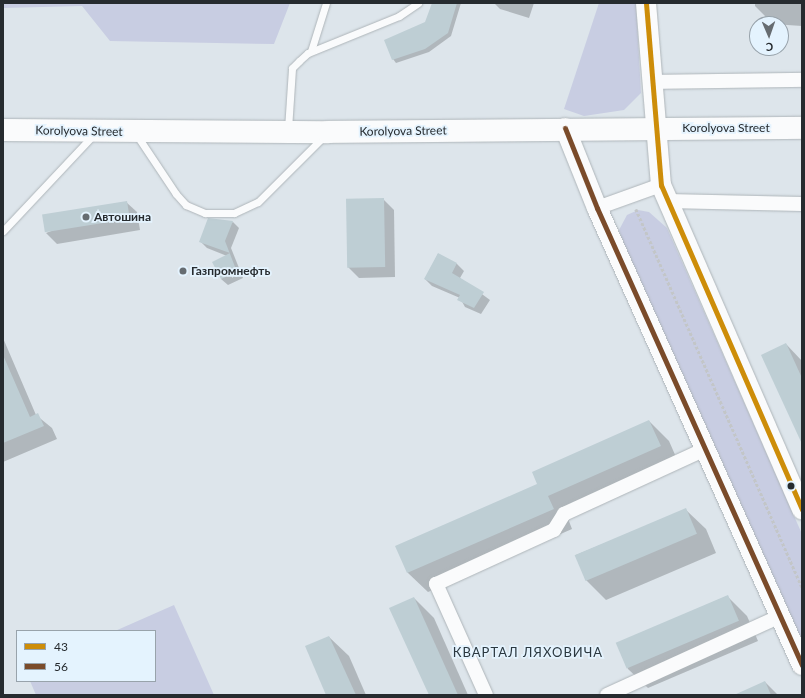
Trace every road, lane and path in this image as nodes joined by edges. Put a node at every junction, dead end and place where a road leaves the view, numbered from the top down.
1 (326, 3) edge
2 (418, 3) edge
3 (646, 3) edge
4 (312, 51) junction
5 (802, 80) edge
6 (653, 82) junction
7 (564, 128) junction
8 (656, 128) junction
9 (802, 128) edge
10 (3, 130) edge
11 (97, 132) junction
12 (134, 132) junction
13 (288, 132) junction
14 (328, 132) junction
15 (664, 193) junction
16 (630, 196) junction
17 (802, 204) edge
18 (597, 208) junction
19 (3, 231) edge
20 (705, 449) junction
21 (802, 510) edge
22 (802, 587) edge
23 (780, 616) junction
24 (802, 665) edge
25 (486, 695) edge
26 (607, 695) edge

1 - 4 lane
2 - 4 lane
3 - 6 street
4 - 13 lane
5 - 6 street
6 - 8 street
7 - 8 highway, Korolyova Street
7 - 14 highway, Korolyova Street
7 - 18 street
8 - 9 highway, Korolyova Street
8 - 15 street
10 - 11 highway, Korolyova Street
11 - 12 highway, Korolyova Street
11 - 19 lane
12 - 13 highway, Korolyova Street
12 - 14 lane
13 - 14 highway, Korolyova Street
15 - 16 street
15 - 17 street
15 - 21 street
16 - 18 street
16 - 22 path
18 - 20 street
20 - 23 street
20 - 25 street
23 - 24 street
23 - 26 street

